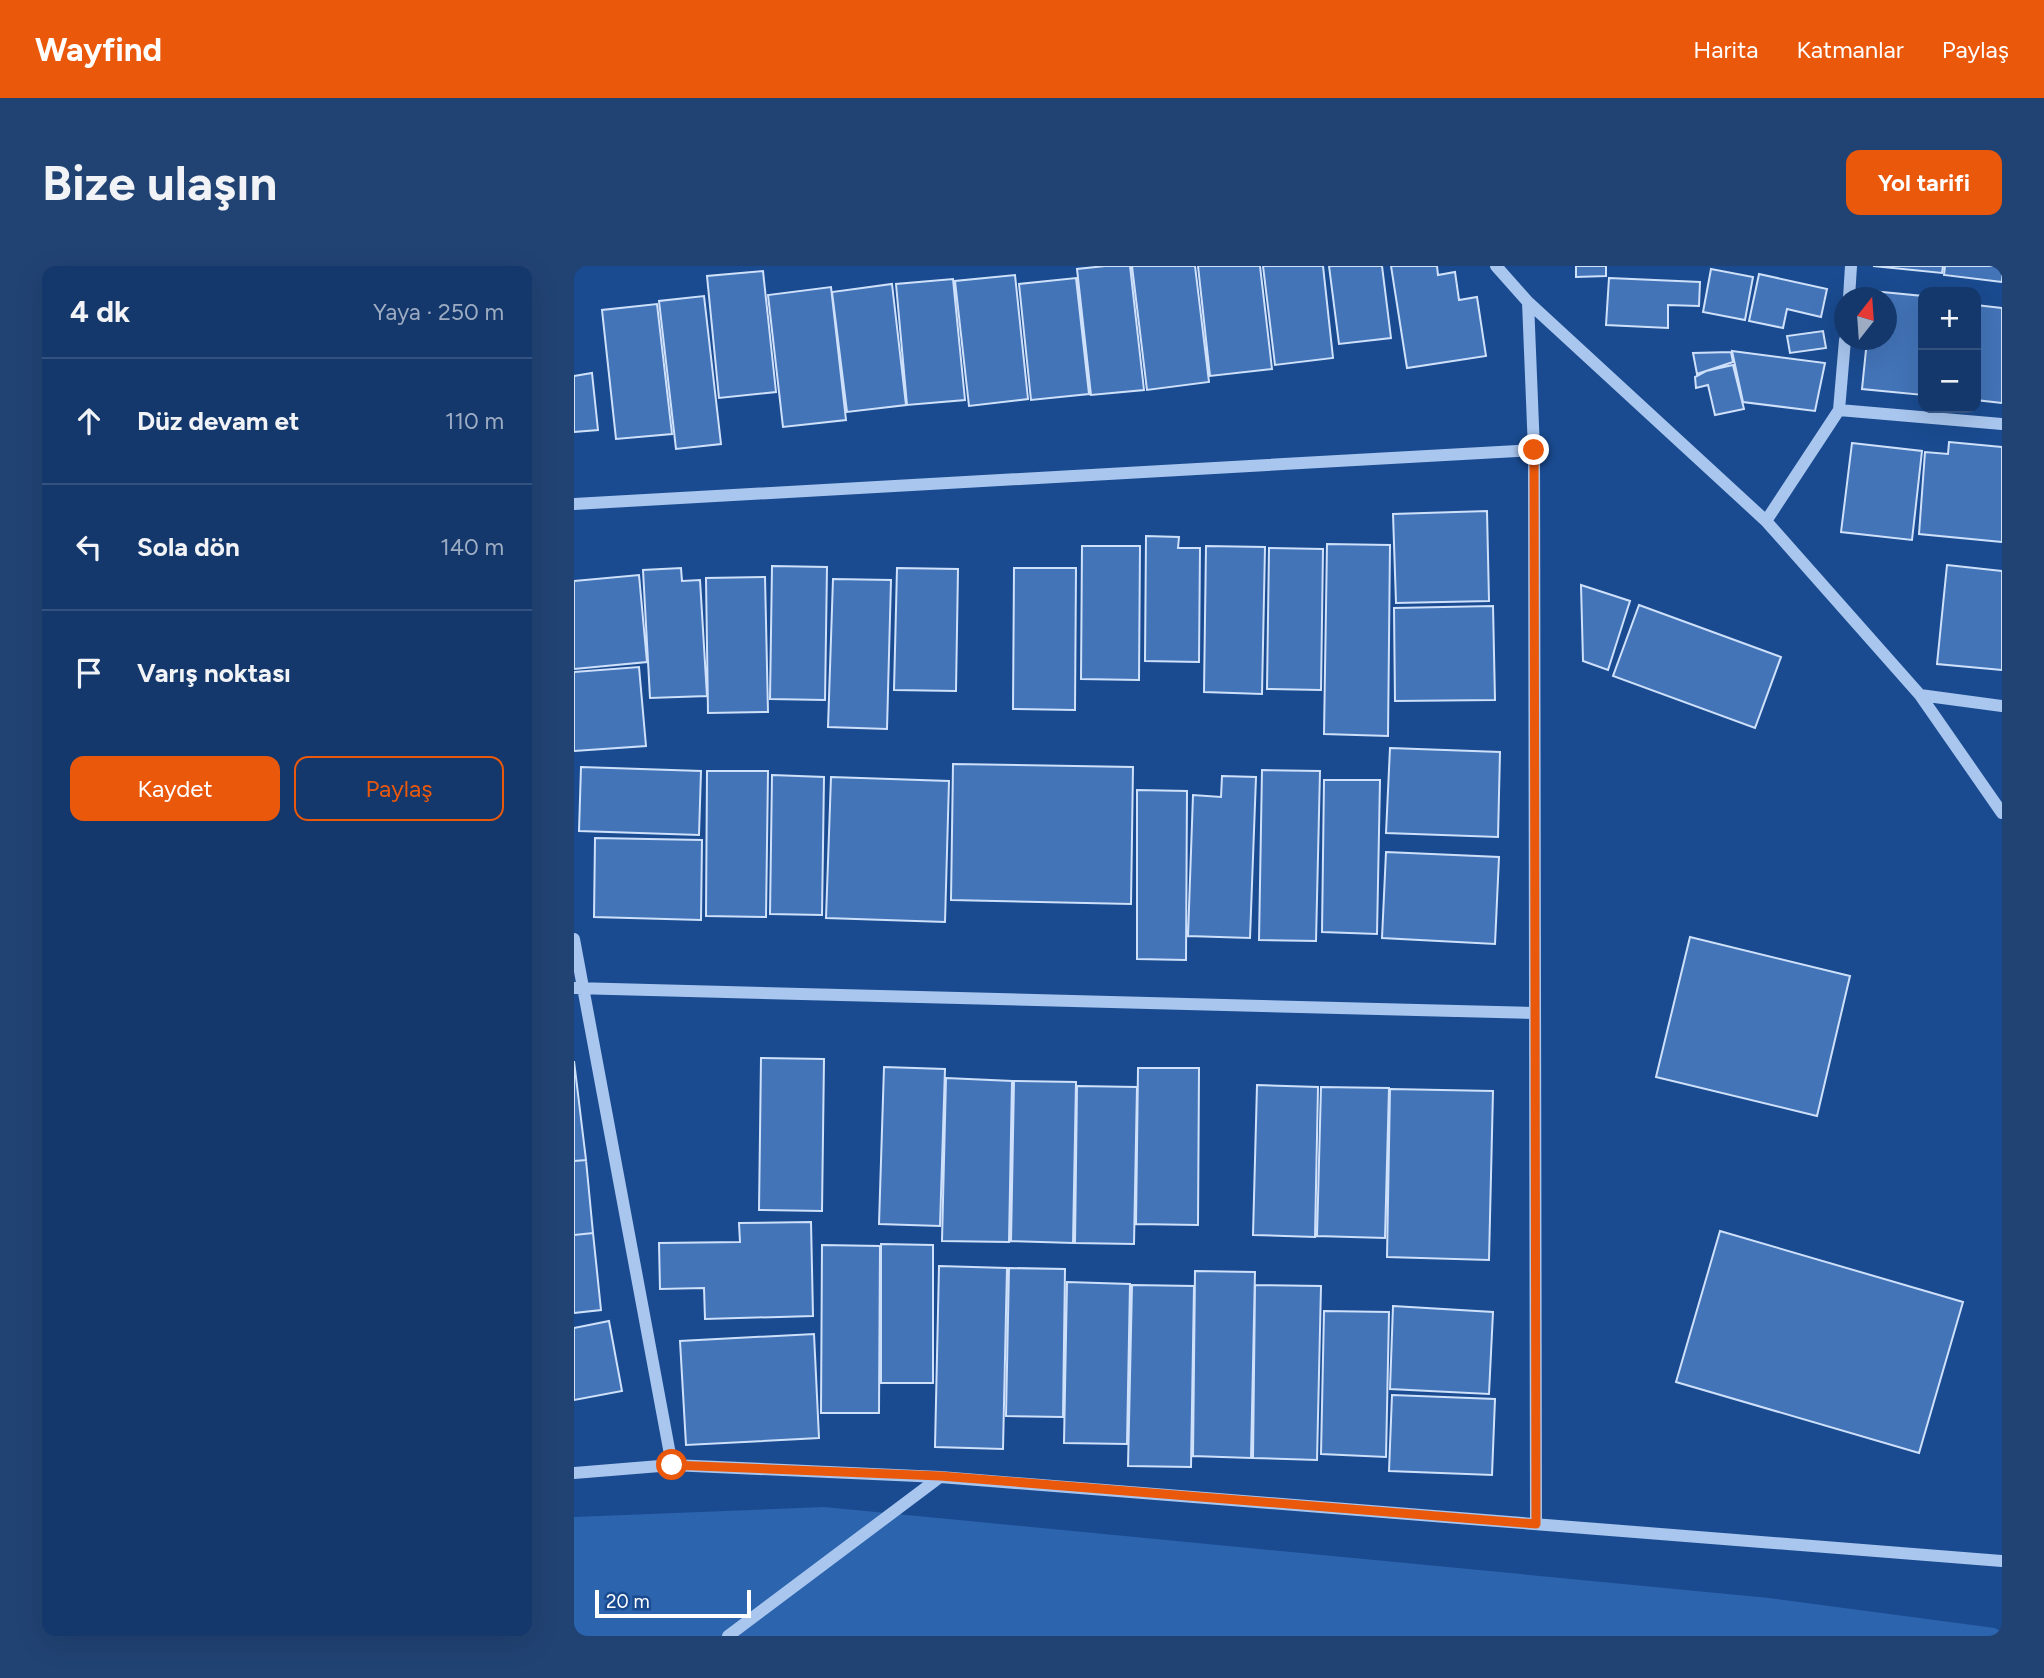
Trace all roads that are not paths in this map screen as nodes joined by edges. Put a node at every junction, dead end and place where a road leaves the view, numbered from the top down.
1 (1496, 266) edge
2 (1851, 266) edge
3 (1850, 287) edge
4 (1528, 302) junction
5 (1844, 350) edge
6 (1839, 410) junction
7 (2002, 424) edge
8 (1534, 450) junction
9 (574, 504) edge
10 (1766, 521) junction
11 (1920, 695) junction
12 (2002, 706) edge
13 (2002, 813) edge
14 (574, 939) edge
15 (579, 987) edge
16 (1533, 1013) junction
17 (672, 1465) junction
18 (574, 1473) edge
19 (940, 1476) junction
20 (1536, 1524) junction
21 (2002, 1561) edge
22 (728, 1636) edge

1 - 4 street
2 - 3 street
4 - 8 street
4 - 10 street
5 - 6 street
6 - 7 street
6 - 10 street
8 - 9 street
8 - 16 street
10 - 11 street
11 - 12 street
11 - 13 street
14 - 15 street
15 - 16 street
15 - 17 street
16 - 20 street
17 - 18 street
17 - 19 street
19 - 20 street
19 - 22 street
20 - 21 street

